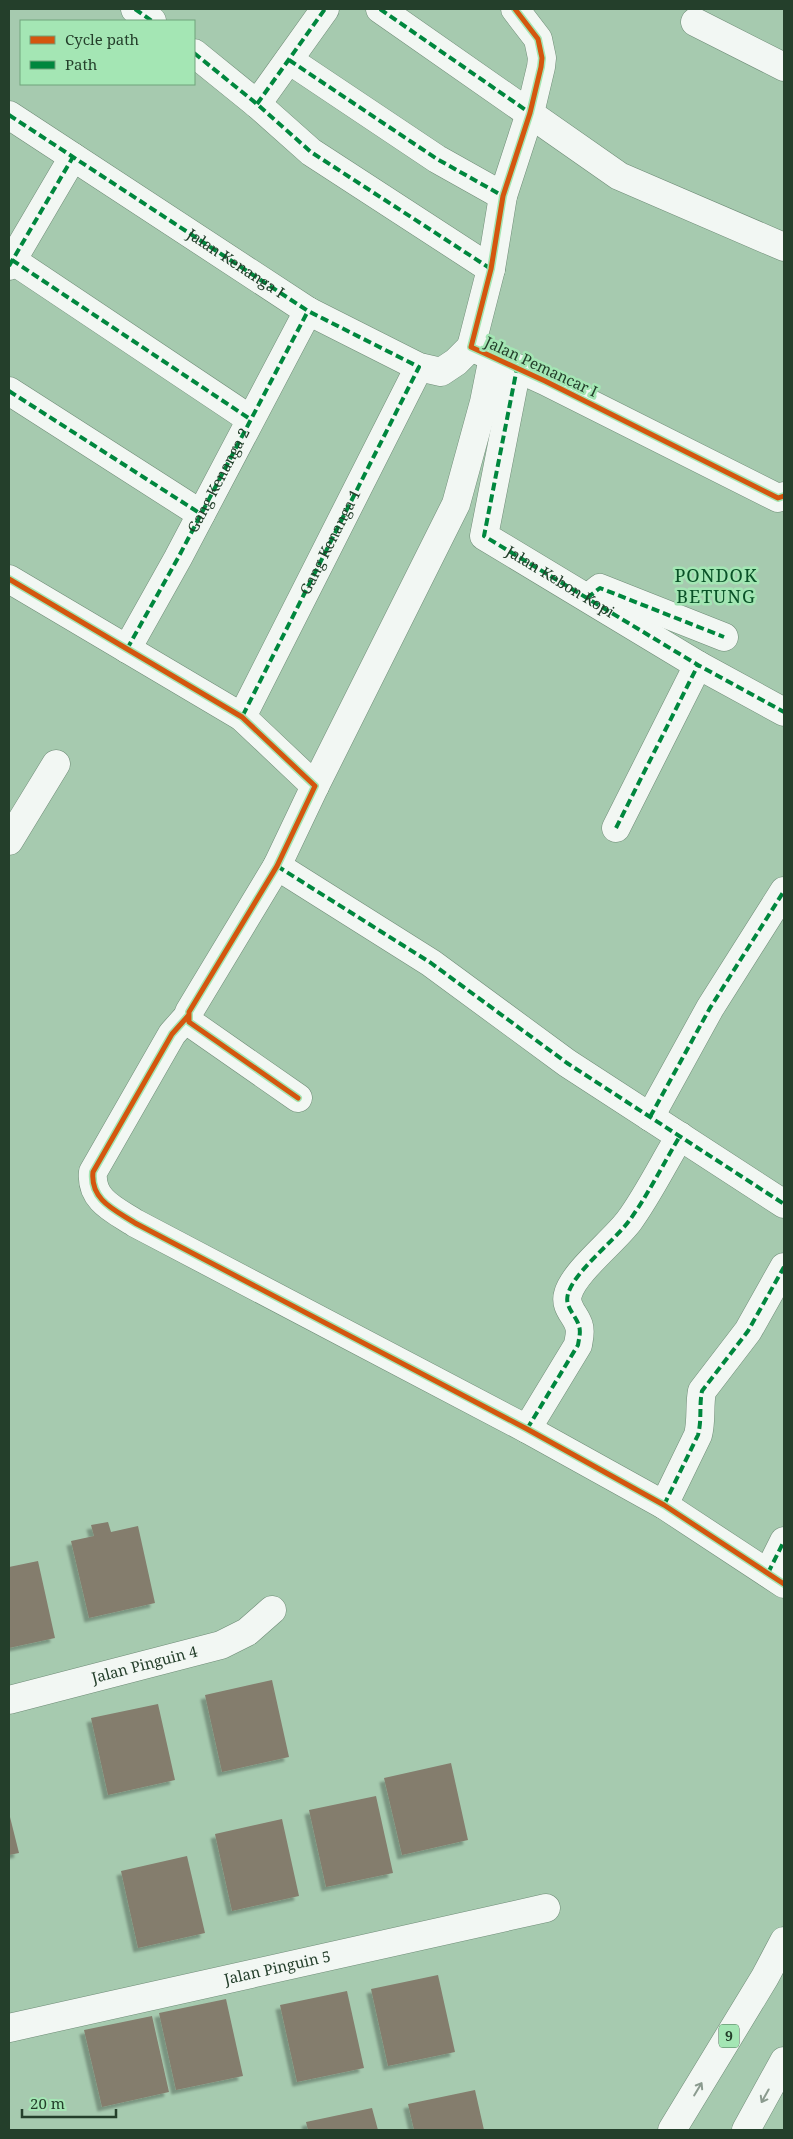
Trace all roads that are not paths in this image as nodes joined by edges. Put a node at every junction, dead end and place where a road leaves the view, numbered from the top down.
1 (135, 9) edge
2 (325, 9) edge
3 (380, 9) edge
4 (517, 10) edge
5 (151, 20) edge
6 (695, 22) dead end
7 (195, 54) edge
8 (288, 60) junction
9 (784, 67) edge
10 (257, 104) junction
11 (530, 113) junction
12 (9, 115) edge
13 (72, 157) junction
14 (503, 196) junction
15 (784, 247) edge
16 (11, 263) edge
17 (492, 269) junction
18 (308, 311) junction
19 (494, 357) junction
20 (419, 367) junction
21 (9, 390) edge
22 (250, 419) junction
23 (784, 496) edge
24 (200, 514) junction
25 (9, 579) edge
26 (587, 598) junction
27 (724, 637) dead end
28 (127, 649) junction
29 (698, 665) junction
30 (784, 712) edge
31 (242, 717) junction
32 (56, 764) dead end
33 (315, 786) junction
34 (616, 828) dead end
35 (9, 842) edge
36 (277, 866) junction
37 (784, 891) edge
38 (188, 1016) junction
39 (298, 1098) dead end
40 (650, 1117) junction
41 (680, 1136) junction
42 (784, 1204) edge
43 (784, 1267) edge
44 (526, 1429) junction
45 (664, 1505) junction
46 (784, 1541) edge
47 (776, 1578) edge
48 (272, 1610) dead end
49 (9, 1700) edge
50 (546, 1908) dead end
51 (784, 1941) edge
52 (9, 2028) edge
53 (784, 2062) edge
54 (672, 2130) edge
55 (746, 2130) edge

1 - 5 main road
2 - 8 main road
3 - 11 main road
4 - 11 main road, Jalan Pemancar I
6 - 9 main road
7 - 10 main road
8 - 10 main road
8 - 14 main road
10 - 17 main road
11 - 14 main road, Jalan Pemancar I
11 - 15 main road
12 - 13 main road, Jalan Kenanga I
13 - 16 main road
13 - 18 main road, Jalan Kenanga I
14 - 17 main road, Jalan Pemancar I
16 - 22 main road
17 - 19 main road, Jalan Pemancar I
18 - 20 main road, Jalan Kenanga I
18 - 22 main road, Gang Kenanga 2
19 - 20 main road, Jalan Kenanga I
19 - 23 main road, Jalan Pemancar I
19 - 26 main road, Jalan Kebon Kopi
19 - 33 main road
20 - 31 main road, Gang Kenanga 1
21 - 24 main road
22 - 24 main road, Gang Kenanga 2
24 - 28 main road, Gang Kenanga 2
25 - 28 main road
26 - 27 main road
26 - 29 main road, Jalan Kebon Kopi
28 - 31 main road
29 - 30 main road, Jalan Kebon Kopi
29 - 34 main road
31 - 33 main road
32 - 35 main road
33 - 36 main road
36 - 38 main road
36 - 40 main road
37 - 40 main road
38 - 39 main road
38 - 44 main road
40 - 41 main road
41 - 42 main road
41 - 44 main road
43 - 45 main road
44 - 45 main road
45 - 47 main road
46 - 47 main road
48 - 49 main road, Jalan Pinguin 4
50 - 52 main road, Jalan Pinguin 5
54 -> 51 main road, 9
53 -> 55 main road

